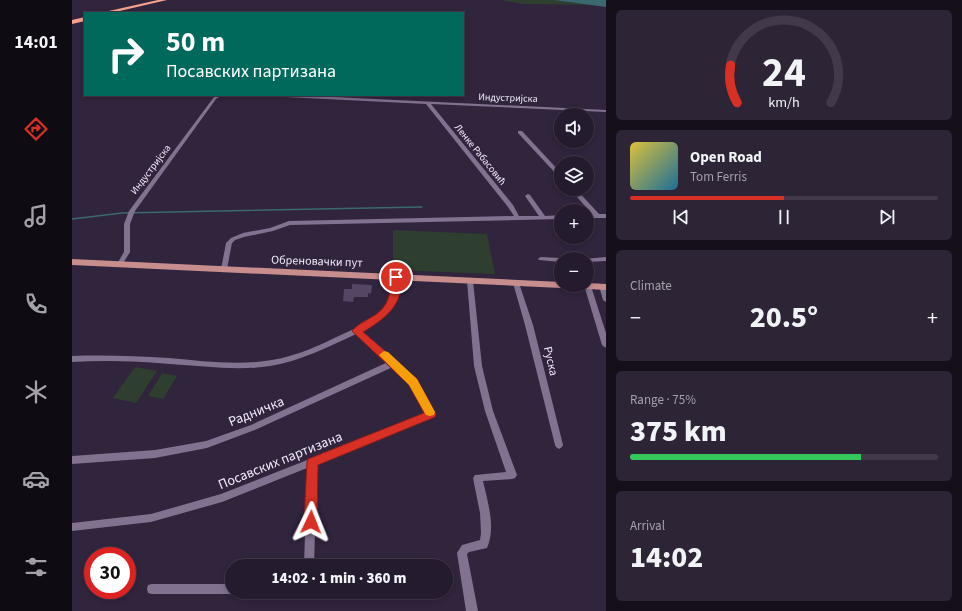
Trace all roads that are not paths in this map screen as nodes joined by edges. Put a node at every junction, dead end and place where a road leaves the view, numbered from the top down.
1 (165, 0) edge
2 (174, 0) edge
3 (145, 5) junction
4 (108, 12) edge
5 (116, 12) edge
6 (84, 18) edge
7 (72, 21) edge
8 (218, 96) edge
9 (285, 96) edge
10 (428, 103) junction
11 (606, 111) edge
12 (520, 132) dead end
13 (554, 168) edge
14 (528, 196) dead end
15 (579, 196) edge
16 (597, 216) joint
17 (606, 216) edge
18 (517, 217) junction
19 (543, 217) junction
20 (554, 217) edge
21 (606, 259) edge
22 (541, 260) dead end
23 (554, 260) edge
24 (594, 260) edge
25 (72, 262) edge
26 (120, 264) junction
27 (224, 270) junction
28 (396, 277) junction
29 (470, 281) junction
30 (516, 283) junction
31 (554, 285) edge
32 (594, 285) edge
33 (604, 287) edge
34 (590, 292) edge
35 (606, 300) edge
36 (357, 331) junction
37 (606, 345) edge
38 (72, 359) edge
39 (394, 363) junction
40 (559, 446) dead end
41 (72, 460) edge
42 (312, 462) junction
43 (72, 527) edge
44 (309, 559) edge
45 (152, 589) dead end
46 (225, 589) edge
47 (472, 611) edge

1 - 3 highway
2 - 3 highway
3 - 4 highway
3 - 5 highway
6 - 7 highway
8 - 26 street, Индустријска
9 - 10 street, Индустријска
10 - 11 street, Индустријска
10 - 18 street, Ленке Рабасовић
12 - 13 street
14 - 19 street
15 - 16 street
16 - 17 street
18 - 19 street
18 - 27 street
19 - 20 street
21 - 24 street
22 - 23 street
25 - 26 main road, Обреновачки пут
26 - 27 main road, Обреновачки пут
27 - 28 main road, Обреновачки пут
28 - 29 main road, Обреновачки пут
28 - 36 street
29 - 30 main road, Обреновачки пут
29 - 47 street
30 - 31 main road, Обреновачки пут
30 - 40 street, Руска
32 - 33 main road
33 - 35 street
34 - 37 street
36 - 38 street
36 - 39 street
39 - 41 street, Радничка
39 - 42 street, Посавских партизана
42 - 43 street, Посавских партизана
42 - 44 street
45 - 46 street

